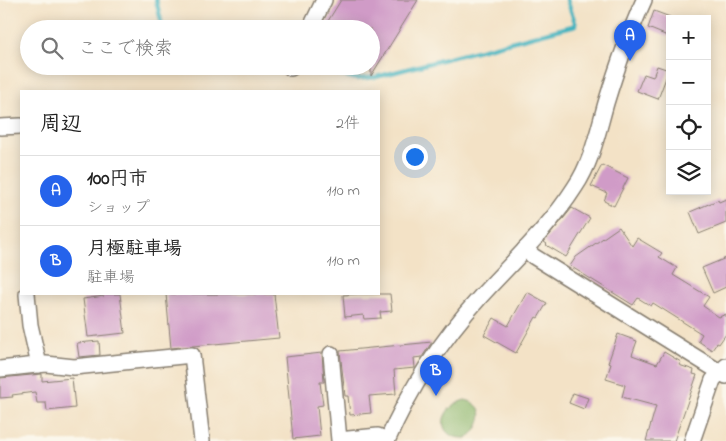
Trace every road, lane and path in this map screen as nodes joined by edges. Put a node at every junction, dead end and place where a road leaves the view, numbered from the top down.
1 (324, 0) edge
2 (644, 0) edge
3 (314, 20) edge
4 (20, 126) edge
5 (0, 127) edge
6 (525, 249) junction
7 (28, 295) edge
8 (331, 354) dead end
9 (39, 365) junction
10 (0, 369) edge
11 (724, 371) edge
12 (202, 441) edge
13 (387, 441) edge
14 (692, 441) edge

1 - 3 street
2 - 6 street
4 - 5 street
6 - 11 street
6 - 13 street
7 - 9 street
8 - 13 street
9 - 10 street
9 - 12 street
11 - 14 street

